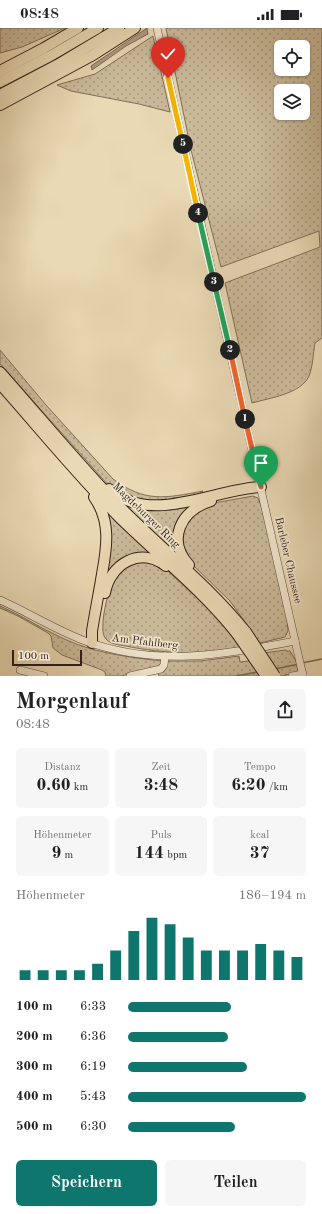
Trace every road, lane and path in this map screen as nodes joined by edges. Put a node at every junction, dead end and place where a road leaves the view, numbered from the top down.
1 (78, 28) edge
2 (98, 28) edge
3 (119, 28) edge
4 (135, 28) edge
5 (157, 29) edge
6 (44, 48) junction
7 (0, 62) edge
8 (0, 71) edge
9 (0, 82) edge
10 (29, 90) junction
11 (0, 95) edge
12 (0, 105) edge
13 (0, 113) edge
14 (0, 372) edge
15 (0, 384) edge
16 (78, 467) junction
17 (261, 487) junction
18 (190, 583) junction
19 (207, 588) junction
20 (0, 600) edge
21 (242, 633) junction
22 (295, 641) junction
23 (92, 643) junction
24 (165, 656) junction
25 (20, 670) dead end
26 (302, 672) edge
27 (44, 676) edge
28 (130, 676) edge
29 (266, 676) edge
30 (275, 676) edge
31 (292, 676) edge

1 - 6 highway
2 - 9 highway
3 - 11 highway
4 - 10 highway
5 - 17 street, Barleber Chaussee
6 - 7 highway
6 - 8 highway
10 - 12 highway
10 - 13 highway
14 - 16 highway, Magdeburger Ring
15 - 16 highway, Magdeburger Ring
16 - 17 highway
16 - 18 highway, Magdeburger Ring
16 - 19 highway, Magdeburger Ring
16 - 23 highway
17 - 19 highway
17 - 22 street, Barleber Chaussee
18 - 21 highway, Magdeburger Ring
18 - 23 highway
19 - 21 highway, Magdeburger Ring
20 - 23 street, Am Pfahlberg
21 - 29 highway, Magdeburger Ring, bridge
21 - 30 highway, Magdeburger Ring, bridge
22 - 24 street, Am Pfahlberg
22 - 26 street, Barleber Chaussee
23 - 24 street, Am Pfahlberg
24 - 28 street
25 - 27 street
26 - 31 street

